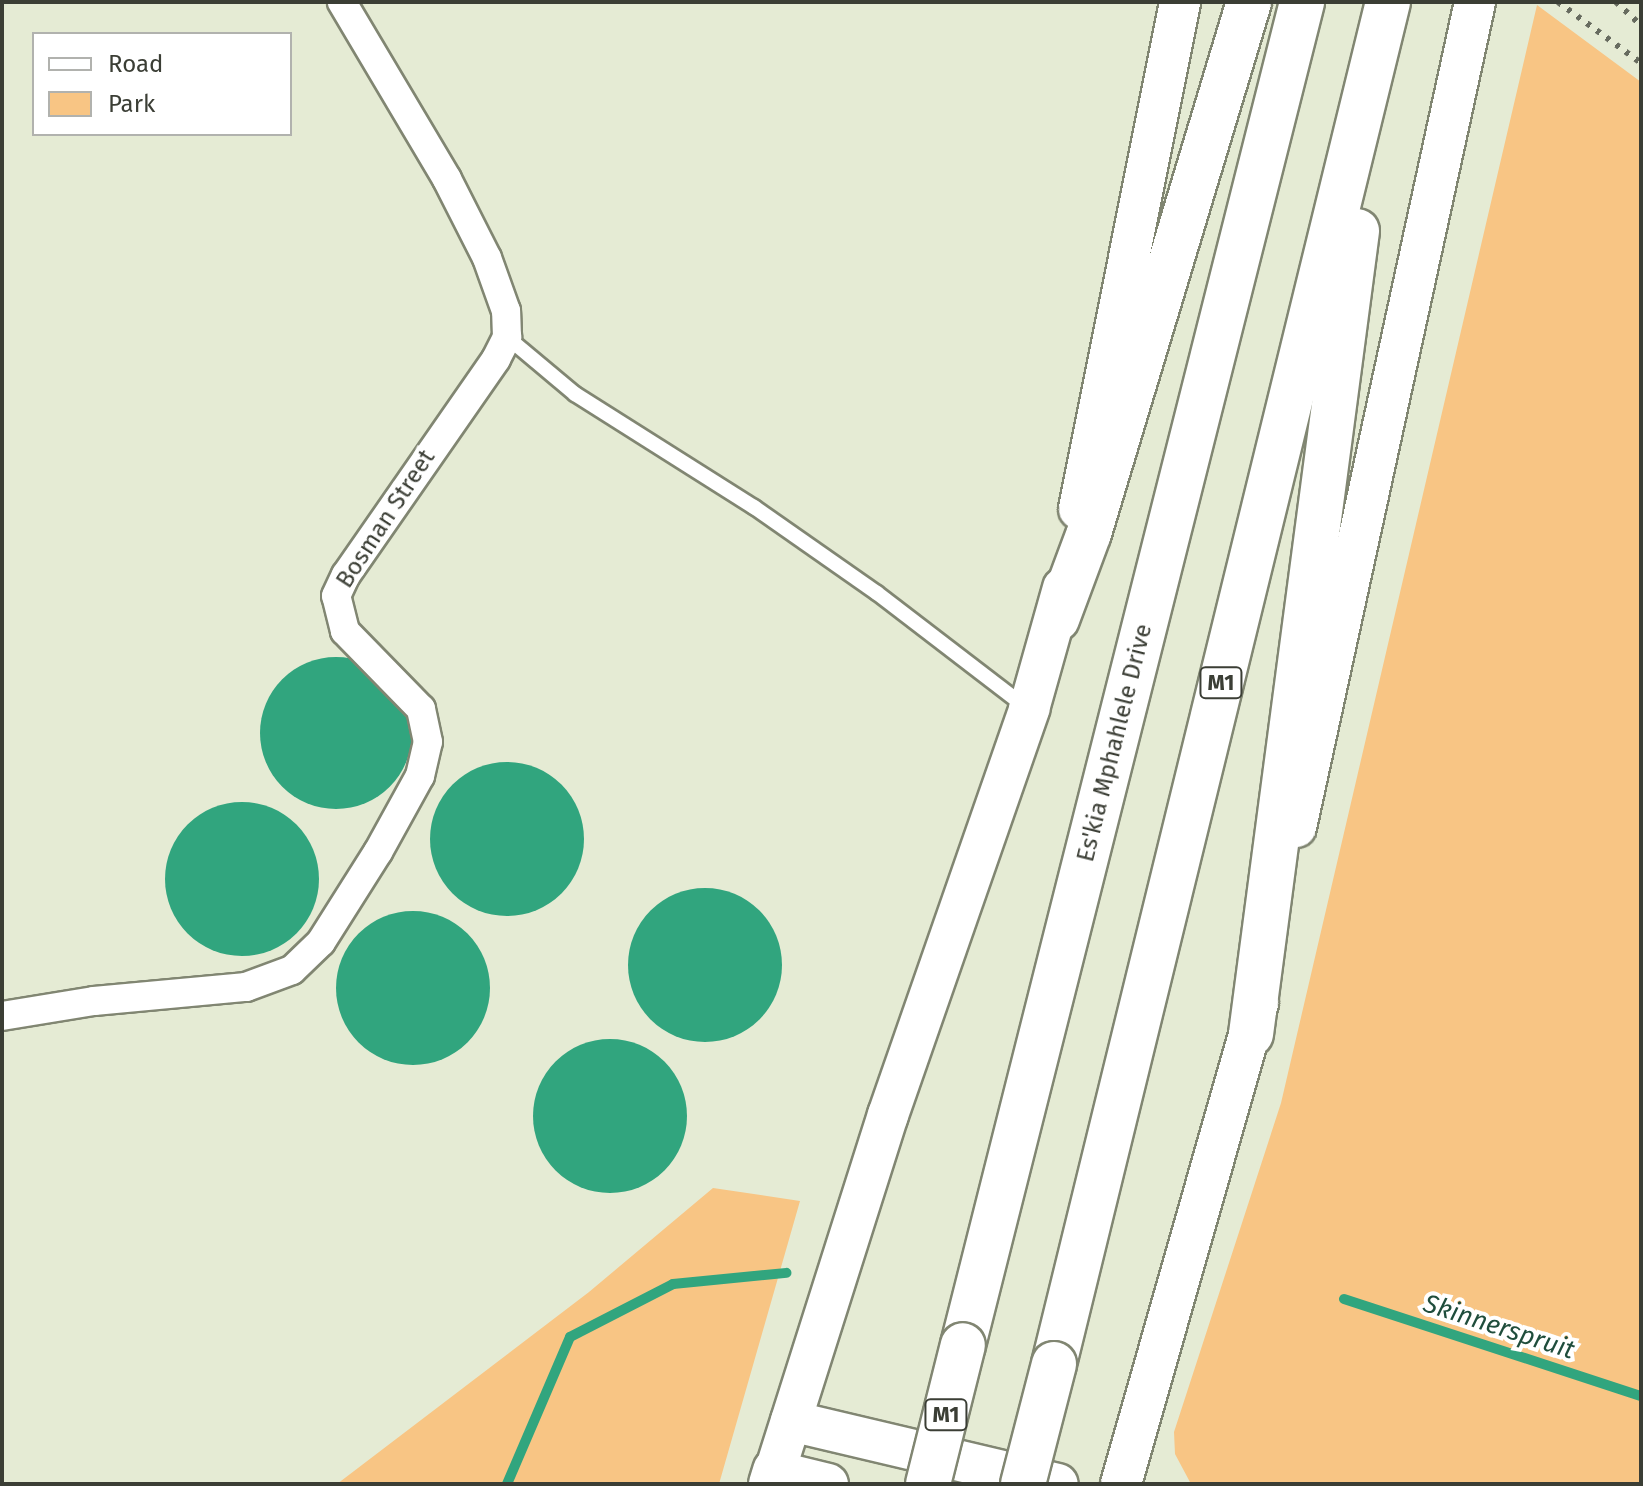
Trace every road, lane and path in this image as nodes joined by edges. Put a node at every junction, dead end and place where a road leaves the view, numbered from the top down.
1 (342, 2) edge
2 (1180, 2) edge
3 (1249, 2) edge
4 (1302, 2) edge
5 (1475, 2) edge
6 (1387, 6) edge
7 (507, 337) junction
8 (1057, 619) junction
9 (1029, 709) junction
10 (2, 1016) edge
11 (1251, 1034) junction
12 (791, 1421) junction
13 (773, 1478) edge
14 (828, 1484) edge
15 (928, 1484) edge
16 (1023, 1484) edge
17 (1058, 1484) edge
18 (1121, 1484) edge

1 - 7 street
2 - 8 street
3 - 8 main road
4 - 15 main road, Es'kia Mphahlele Drive / M1, bridge
5 - 11 street
6 - 11 main road
6 - 16 main road, M1, bridge
7 - 9 lane
7 - 10 street, Bosman Street
8 - 9 street
9 - 12 street
11 - 18 street
12 - 13 street
12 - 17 street
13 - 14 street

